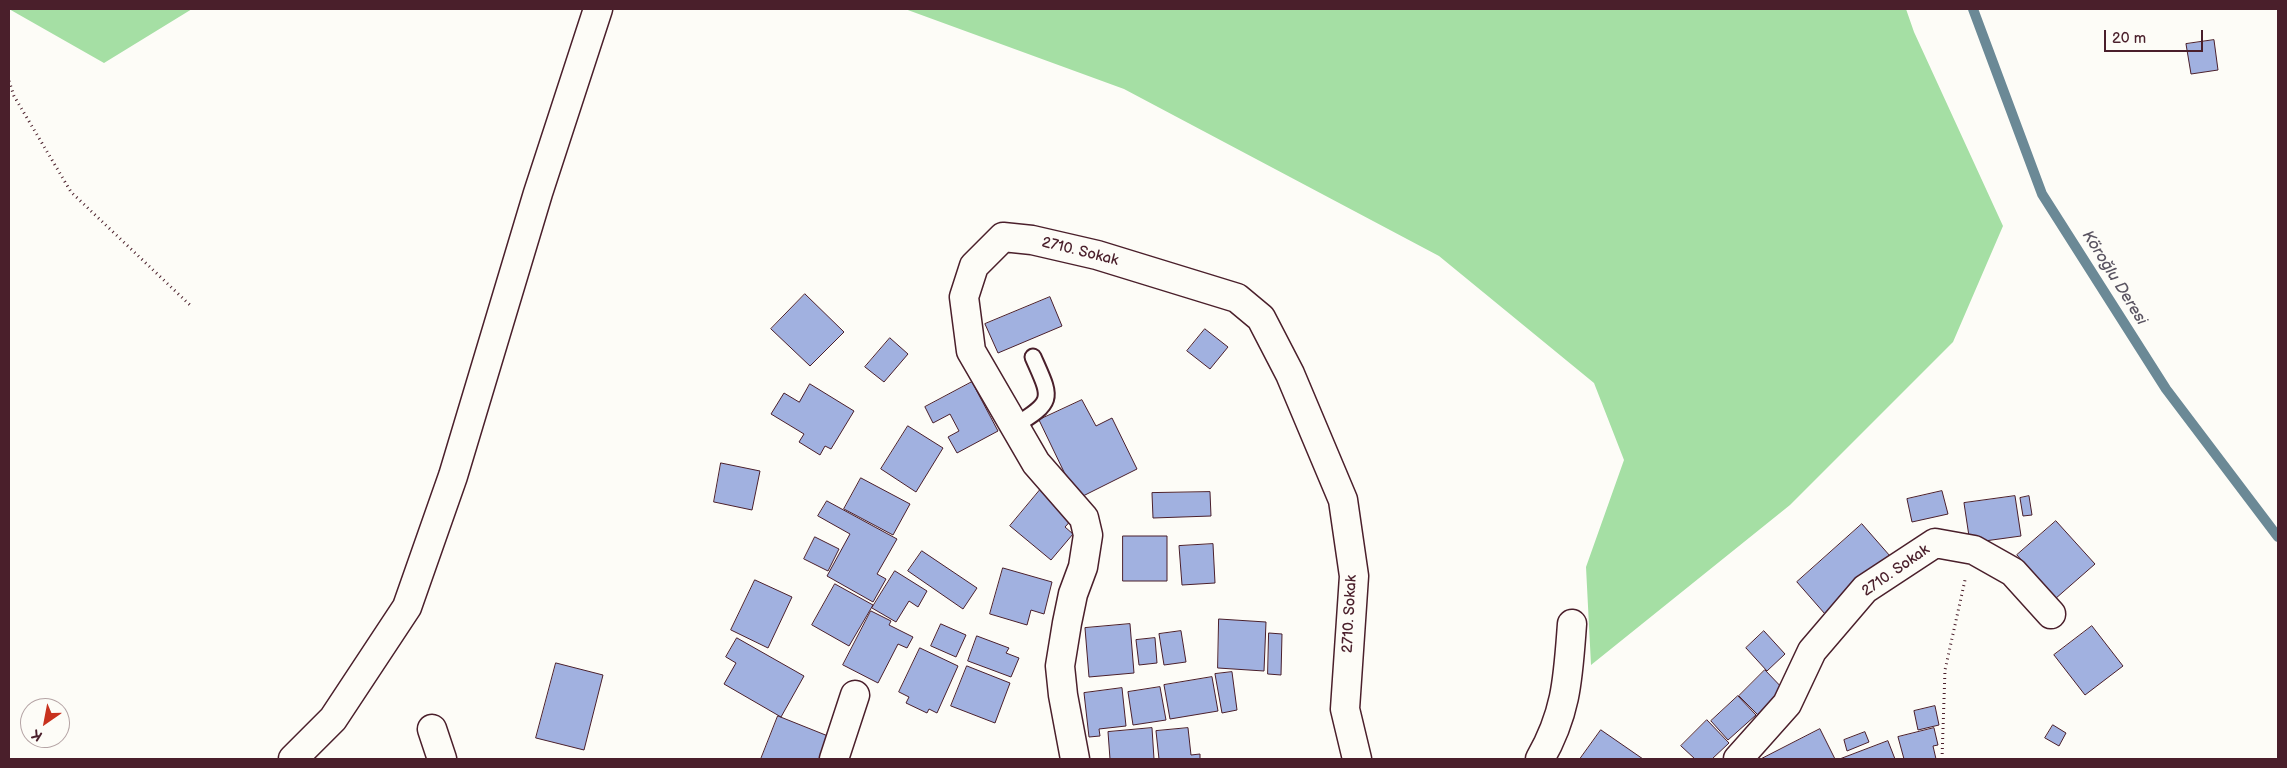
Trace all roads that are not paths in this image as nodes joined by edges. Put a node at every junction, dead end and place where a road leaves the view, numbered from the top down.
1 (598, 9) edge
2 (1033, 357) dead end
3 (1014, 426) junction
4 (2051, 614) dead end
5 (1572, 624) dead end
6 (855, 694) dead end
7 (432, 729) dead end
8 (293, 759) edge
9 (442, 759) edge
10 (834, 759) edge
11 (1075, 759) edge
12 (1356, 759) edge
13 (1540, 759) edge
14 (1738, 759) edge

1 - 8 street
2 - 3 lane
3 - 11 street, 2710. Sokak
3 - 12 street, 2710. Sokak
4 - 14 street, 2710. Sokak
5 - 13 street
6 - 10 street
7 - 9 street

